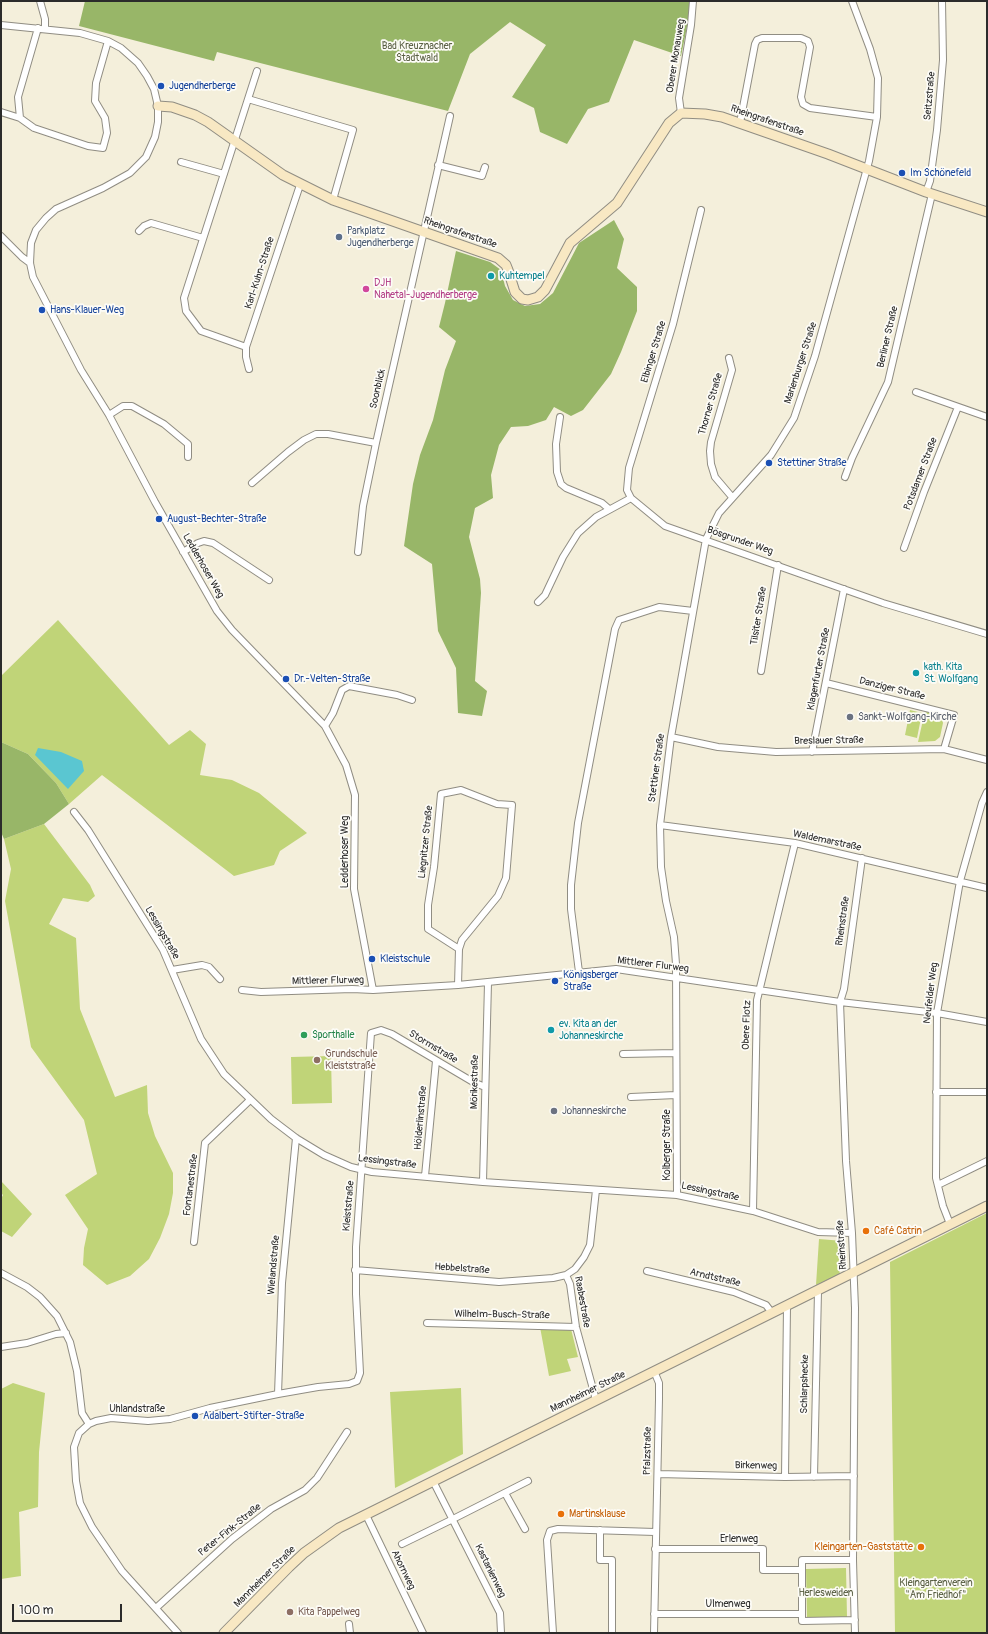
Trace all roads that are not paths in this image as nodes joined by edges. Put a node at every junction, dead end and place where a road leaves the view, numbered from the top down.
1 (40, 1) edge
2 (693, 1) edge
3 (852, 1) edge
4 (942, 1) edge
5 (1, 25) edge
6 (38, 28) junction
7 (45, 29) junction
8 (108, 41) junction
9 (257, 71) dead end
10 (248, 100) junction
11 (158, 106) junction
12 (1, 112) edge
13 (681, 113) junction
14 (450, 116) dead end
15 (878, 117) junction
16 (20, 118) junction
17 (740, 123) junction
18 (235, 141) junction
19 (181, 162) dead end
20 (438, 165) junction
21 (485, 168) dead end
22 (866, 169) junction
23 (224, 174) junction
24 (300, 185) junction
25 (929, 193) junction
26 (333, 200) junction
27 (701, 210) dead end
28 (987, 212) edge
29 (139, 232) dead end
30 (423, 232) junction
31 (1, 236) edge
32 (203, 238) junction
33 (30, 262) junction
34 (246, 347) junction
35 (729, 358) dead end
36 (249, 369) dead end
37 (916, 392) dead end
38 (958, 407) junction
39 (109, 415) junction
40 (560, 417) dead end
41 (987, 417) edge
42 (376, 443) junction
43 (188, 456) dead end
44 (845, 477) dead end
45 (252, 483) dead end
46 (732, 497) junction
47 (631, 498) junction
48 (609, 509) junction
49 (706, 539) junction
50 (904, 548) dead end
51 (183, 552) junction
52 (358, 552) dead end
53 (778, 565) junction
54 (269, 580) dead end
55 (844, 589) junction
56 (538, 602) dead end
57 (693, 611) junction
58 (987, 634) edge
59 (760, 671) dead end
60 (826, 682) junction
61 (412, 700) dead end
62 (325, 726) junction
63 (671, 737) junction
64 (944, 749) junction
65 (812, 752) junction
66 (987, 760) edge
67 (987, 792) edge
68 (984, 804) edge
69 (74, 812) dead end
70 (660, 825) junction
71 (795, 843) junction
72 (862, 858) junction
73 (960, 881) junction
74 (987, 888) edge
75 (459, 949) junction
76 (172, 970) junction
77 (579, 972) junction
78 (676, 978) junction
79 (220, 979) dead end
80 (488, 982) junction
81 (458, 985) junction
82 (242, 990) dead end
83 (373, 990) junction
84 (759, 991) junction
85 (840, 1002) junction
86 (937, 1013) junction
87 (987, 1022) edge
88 (371, 1033) joint
89 (676, 1053) junction
90 (623, 1054) dead end
91 (436, 1061) junction
92 (485, 1086) junction
93 (936, 1092) junction
94 (987, 1092) edge
95 (676, 1095) junction
96 (631, 1097) dead end
97 (250, 1100) junction
98 (296, 1138) junction
99 (987, 1161) edge
100 (362, 1171) junction
101 (425, 1176) junction
102 (483, 1182) junction
103 (938, 1185) junction
104 (596, 1190) junction
105 (677, 1195) junction
106 (987, 1206) edge
107 (753, 1211) junction
108 (950, 1224) junction
109 (852, 1233) junction
110 (194, 1242) dead end
111 (355, 1270) junction
112 (647, 1271) dead end
113 (1, 1273) edge
114 (854, 1273) junction
115 (566, 1275) junction
116 (818, 1291) junction
117 (787, 1306) junction
118 (772, 1313) junction
119 (427, 1323) dead end
120 (576, 1327) junction
121 (66, 1333) junction
122 (1, 1347) edge
123 (654, 1371) junction
124 (358, 1381) joint
125 (278, 1394) junction
126 (596, 1400) junction
127 (89, 1424) junction
128 (348, 1432) dead end
129 (658, 1474) junction
130 (854, 1476) junction
131 (785, 1477) junction
132 (814, 1477) junction
133 (433, 1480) junction
134 (528, 1481) dead end
135 (505, 1493) junction
136 (366, 1515) junction
137 (453, 1519) junction
138 (525, 1529) dead end
139 (600, 1530) junction
140 (655, 1532) junction
141 (402, 1544) dead end
142 (655, 1549) junction
143 (853, 1560) junction
144 (802, 1570) junction
145 (156, 1608) junction
146 (654, 1614) junction
147 (802, 1614) junction
148 (855, 1620) junction
149 (349, 1624) dead end
150 (178, 1633) edge
151 (224, 1633) edge
152 (350, 1633) edge
153 (423, 1633) edge
154 (501, 1633) edge
155 (553, 1633) edge
156 (612, 1633) edge
157 (654, 1633) edge
158 (855, 1633) edge

1 - 7 street
2 - 13 street, Oberer Monauweg
3 - 15 street, Marienburger Straße
4 - 25 street, Seitzstraße
5 - 6 street
6 - 7 street
6 - 16 street
7 - 8 street
8 - 11 street
8 - 16 street
9 - 10 street
10 - 18 street
10 - 26 street
11 - 18 street, Rheingrafenstraße
11 - 33 street, Ledderhoser Weg
12 - 16 street
13 - 17 street, Rheingrafenstraße
13 - 30 street, Rheingrafenstraße
14 - 20 street, Soonblick
15 - 17 street
15 - 22 street, Marienburger Straße
17 - 22 street, Rheingrafenstraße
18 - 23 street
18 - 24 street, Rheingrafenstraße
19 - 23 street
20 - 21 street
20 - 30 street, Soonblick
22 - 25 street, Rheingrafenstraße
22 - 46 street, Marienburger Straße
23 - 32 street
24 - 26 street, Rheingrafenstraße
24 - 34 street, Karl-Kuhn-Straße
25 - 28 street, Rheingrafenstraße
25 - 44 street, Berliner Straße
26 - 30 street, Rheingrafenstraße
27 - 47 street, Elbinger Straße
29 - 32 street
30 - 42 street, Soonblick
31 - 33 street
32 - 34 street
33 - 39 street, Ledderhoser Weg
34 - 36 street, Karl-Kuhn-Straße
35 - 46 street, Thorner Straße
37 - 38 street
38 - 41 street
38 - 50 street, Potsdamer Straße
39 - 43 street
39 - 51 street, Ledderhoser Weg
40 - 48 street
42 - 45 street
42 - 52 street, Soonblick
46 - 49 street, Marienburger Straße
47 - 48 street
47 - 49 street, Bösgrunder Weg
48 - 56 street
49 - 53 street, Bösgrunder Weg
49 - 57 street, Stettiner Straße
51 - 54 street
51 - 62 street, Ledderhoser Weg
53 - 55 street, Bösgrunder Weg
53 - 59 street, Tilsiter Straße
55 - 58 street, Bösgrunder Weg
55 - 60 street, Klagenfurter Straße
57 - 63 street, Stettiner Straße
57 - 77 street
60 - 64 street, Danziger Straße
60 - 65 street, Klagenfurter Straße
61 - 62 street
62 - 83 street, Ledderhoser Weg
63 - 65 street, Breslauer Straße
63 - 70 street, Stettiner Straße
64 - 65 street, Breslauer Straße
64 - 66 street, Breslauer Straße
67 - 68 street, Neufelder Weg
68 - 73 street, Neufelder Weg
69 - 76 street, Lessingstraße
70 - 71 street, Waldemarstraße
70 - 78 street, Stettiner Straße
71 - 72 street, Waldemarstraße
71 - 84 street, Obere Flotz
72 - 73 street, Waldemarstraße
72 - 85 street, Rheinstraße
73 - 74 street, Waldemarstraße
73 - 86 street, Neufelder Weg
75 - 75 street, Liegnitzer Straße
75 - 81 street
76 - 79 street
76 - 97 street, Lessingstraße
77 - 78 street, Mittlerer Flurweg
77 - 80 street, Mittlerer Flurweg
78 - 84 street, Mittlerer Flurweg
78 - 89 street, Kolberger Straße
80 - 81 street, Mittlerer Flurweg
80 - 92 street, Mörikestraße
81 - 83 street, Mittlerer Flurweg
82 - 83 street, Mittlerer Flurweg
84 - 85 street, Mittlerer Flurweg
84 - 107 street, Obere Flotz
85 - 86 street, Mittlerer Flurweg
85 - 109 street, Rheinstraße
86 - 87 street, Mittlerer Flurweg
86 - 93 street, Neufelder Weg
88 - 91 street, Stormstraße
88 - 100 street, Kleiststraße
89 - 90 street
89 - 95 street, Kolberger Straße
91 - 92 street, Stormstraße
91 - 101 street, Hölderlinstraße
92 - 102 street, Mörikestraße
93 - 94 street
93 - 103 street, Neufelder Weg
95 - 96 street, Kolberger Straße
95 - 105 street, Kolberger Straße
97 - 98 street, Lessingstraße
97 - 110 street, Fontanestraße
98 - 100 street, Lessingstraße
98 - 125 street, Wielandstraße
99 - 103 street
100 - 101 street, Lessingstraße
100 - 111 street, Kleiststraße
101 - 102 street, Lessingstraße
102 - 104 street, Lessingstraße
103 - 108 street, Neufelder Weg
104 - 105 street, Lessingstraße
104 - 115 street, Raabestraße
105 - 107 street, Lessingstraße
106 - 108 street, Mannheimer Straße
107 - 109 street, Lessingstraße
108 - 114 street, Mannheimer Straße
109 - 114 street, Rheinstraße
111 - 115 street, Hebbelstraße
111 - 124 street, Kleiststraße
112 - 118 street, Arndtstraße
113 - 121 street
114 - 116 street, Mannheimer Straße
114 - 130 street, Rheinstraße
115 - 120 street, Raabestraße
116 - 117 street, Mannheimer Straße
116 - 132 street, Schlarpshecke
117 - 118 street, Mannheimer Straße
117 - 131 street, Schlarpshecke
118 - 123 street, Mannheimer Straße
119 - 120 street, Wilhelm-Busch-Straße
120 - 126 street, Raabestraße
121 - 122 street
121 - 127 street
123 - 126 street, Mannheimer Straße
123 - 129 street, Pfalzstraße
124 - 125 street, Uhlandstraße
125 - 127 street, Uhlandstraße
126 - 133 street, Mannheimer Straße
127 - 145 street
128 - 145 street, Peter-Fink-Straße
129 - 131 street, Birkenweg
129 - 140 street, Pfalzstraße
130 - 132 street, Birkenweg
130 - 143 street, Rheinstraße
131 - 132 street, Birkenweg
133 - 136 street, Mannheimer Straße
133 - 137 street, Kastanienweg
134 - 135 street
135 - 137 street
135 - 138 street
136 - 151 street, Mannheimer Straße
136 - 153 street, Ahornweg
137 - 141 street
137 - 154 street, Kastanienweg
139 - 140 street
139 - 155 street
139 - 156 street
140 - 142 street, Pfalzstraße
142 - 144 street, Erlenweg
142 - 146 street, Pfalzstraße
143 - 144 street
143 - 148 street, Rheinstraße
144 - 147 street
145 - 150 street
146 - 147 street, Ulmenweg
146 - 157 street, Pfalzstraße
147 - 148 street
148 - 158 street, Rheinstraße
149 - 152 street

